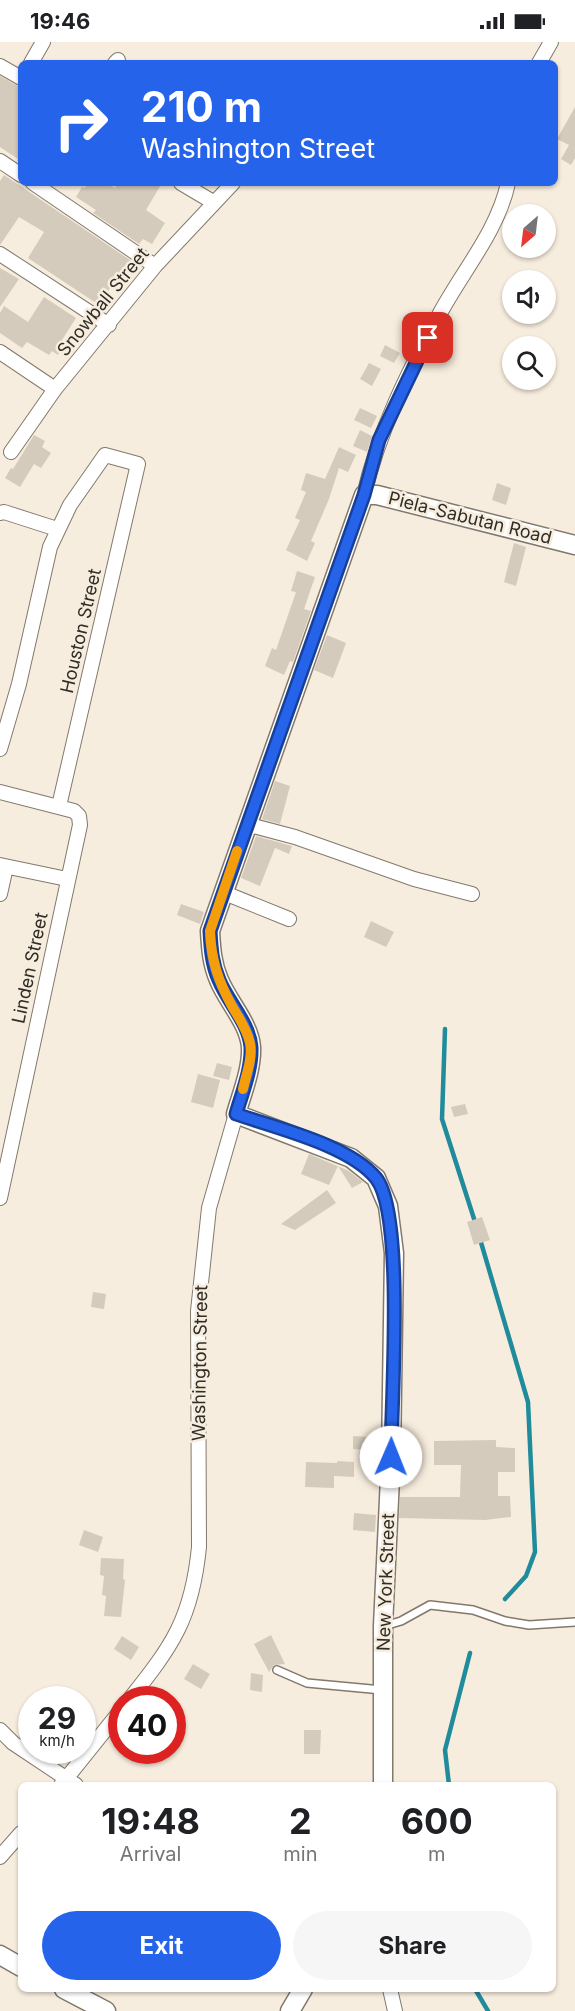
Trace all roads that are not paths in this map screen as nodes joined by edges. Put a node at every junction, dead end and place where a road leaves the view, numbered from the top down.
1 (44, 42) edge
2 (551, 42) edge
3 (33, 60) edge
4 (540, 60) edge
5 (0, 66) edge
6 (18, 76) edge
7 (0, 161) edge
8 (18, 173) edge
9 (37, 186) edge
10 (186, 186) edge
11 (230, 186) edge
12 (507, 186) edge
13 (213, 202) junction
14 (0, 254) edge
15 (155, 266) junction
16 (109, 325) junction
17 (0, 352) edge
18 (55, 389) junction
19 (11, 452) dead end
20 (364, 495) junction
21 (0, 513) edge
22 (57, 529) junction
23 (575, 545) edge
24 (0, 749) edge
25 (0, 792) edge
26 (59, 806) junction
27 (246, 824) junction
28 (3, 866) edge
29 (67, 879) junction
30 (222, 892) junction
31 (0, 894) edge
32 (472, 894) dead end
33 (289, 919) dead end
34 (236, 1114) junction
35 (0, 1198) edge
36 (575, 1622) edge
37 (383, 1626) junction
38 (278, 1670) dead end
39 (140, 1686) edge
40 (382, 1690) junction
41 (108, 1728) edge
42 (0, 1730) edge
43 (66, 1782) edge
44 (68, 1782) edge
45 (383, 1782) edge
46 (18, 1836) edge
47 (0, 1857) edge
48 (0, 1955) edge
49 (18, 1964) edge
50 (70, 1992) edge
51 (301, 1992) edge
52 (391, 1992) edge
53 (106, 2011) edge
54 (290, 2011) edge
55 (395, 2011) edge

1 - 3 street
2 - 4 street
5 - 6 street
7 - 8 street
9 - 15 street
10 - 13 street
11 - 13 street, Snowball Street
12 - 20 street, Washington Street
13 - 15 street, Snowball Street
14 - 16 street
15 - 16 street, Snowball Street
16 - 18 street, Snowball Street
17 - 18 street
18 - 19 street, Snowball Street
20 - 23 street, Piela-Sabutan Road
20 - 27 street, Washington Street
21 - 22 street
22 - 24 street
22 - 26 street, Houston Street
25 - 26 street
26 - 29 street, Linden Street
27 - 30 street, Washington Street
27 - 32 street
28 - 29 street
28 - 31 street
29 - 35 street, Linden Street
30 - 33 street
30 - 34 street, Washington Street
34 - 37 street, New York Street
34 - 39 street, Washington Street
36 - 37 lane
37 - 40 street, New York Street
38 - 40 lane
40 - 45 street, New York Street
41 - 44 street
42 - 43 street
46 - 47 street
48 - 49 street
50 - 53 street
51 - 54 street
52 - 55 street

